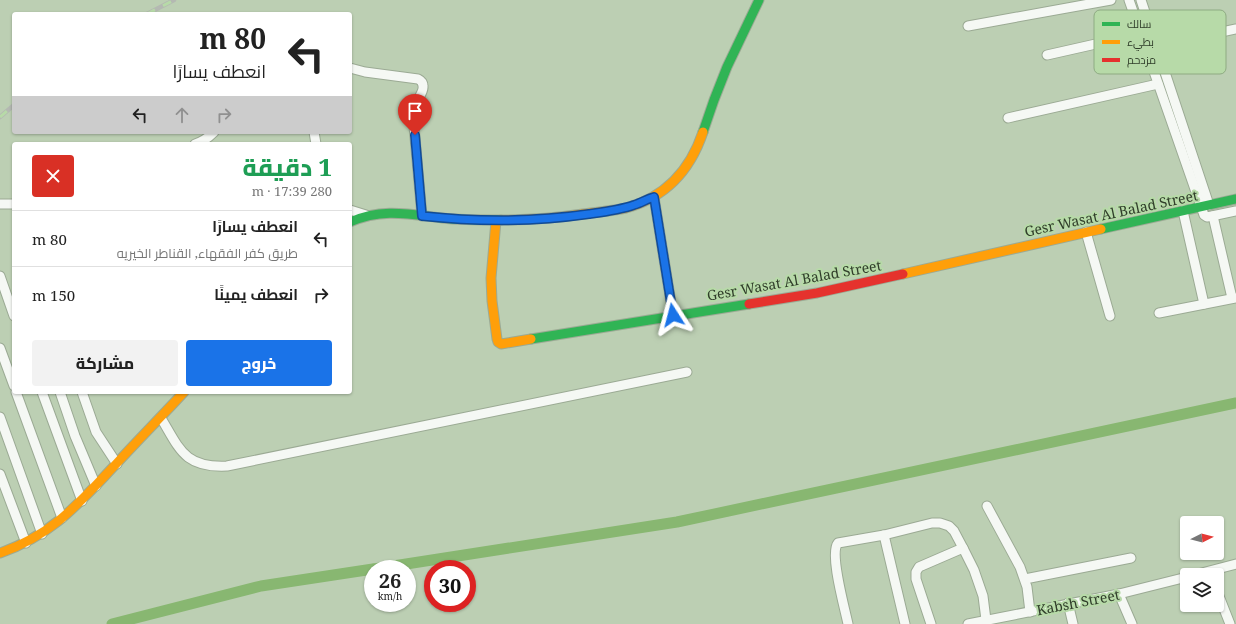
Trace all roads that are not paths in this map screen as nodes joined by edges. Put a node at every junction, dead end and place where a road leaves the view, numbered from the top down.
1 (758, 0) edge
2 (1111, 0) edge
3 (1129, 0) edge
4 (1141, 0) edge
5 (1132, 10) edge
6 (1144, 10) edge
7 (968, 26) dead end
8 (1236, 29) edge
9 (1226, 31) edge
10 (1094, 44) edge
11 (1047, 55) dead end
12 (352, 69) edge
13 (1154, 74) edge
14 (1165, 74) edge
15 (1158, 84) junction
16 (1008, 118) dead end
17 (212, 134) edge
18 (201, 142) edge
19 (654, 197) junction
20 (1236, 200) edge
21 (0, 204) edge
22 (12, 204) edge
23 (1205, 206) junction
24 (352, 211) edge
25 (1183, 211) junction
26 (1236, 211) edge
27 (366, 215) junction
28 (422, 216) junction
29 (1213, 216) junction
30 (352, 221) edge
31 (496, 221) junction
32 (1086, 232) junction
33 (0, 276) edge
34 (1234, 298) edge
35 (1204, 304) junction
36 (12, 310) edge
37 (1159, 313) dead end
38 (673, 315) junction
39 (1110, 316) dead end
40 (0, 348) edge
41 (687, 372) dead end
42 (12, 381) edge
43 (17, 394) edge
44 (43, 394) edge
45 (61, 394) edge
46 (83, 394) edge
47 (182, 394) edge
48 (0, 417) edge
49 (161, 418) junction
50 (117, 464) junction
51 (0, 474) edge
52 (96, 486) junction
53 (82, 501) junction
54 (987, 506) dead end
55 (62, 518) junction
56 (42, 534) junction
57 (884, 535) junction
58 (26, 543) junction
59 (963, 548) junction
60 (0, 553) edge
61 (1131, 558) dead end
62 (1236, 564) edge
63 (1224, 568) edge
64 (1024, 579) junction
65 (1180, 579) edge
66 (1119, 594) junction
67 (1068, 603) junction
68 (1224, 609) edge
69 (1030, 612) junction
70 (986, 620) junction
71 (1015, 620) edge
72 (848, 624) edge
73 (905, 624) edge
74 (931, 624) edge
75 (968, 624) edge
76 (1073, 624) edge
77 (1132, 624) edge
78 (1230, 624) edge

1 - 19 street
2 - 7 street
3 - 5 street
4 - 6 street
8 - 9 street
10 - 11 street
12 - 28 street
13 - 15 street
14 - 23 street
15 - 16 street
15 - 23 street
17 - 18 street
19 - 31 street
19 - 38 street
20 - 23 street, Gesr Wasat Al Balad Street
21 - 22 street
23 - 25 street, Gesr Wasat Al Balad Street
23 - 29 street
24 - 27 street
25 - 32 street, Gesr Wasat Al Balad Street
25 - 35 street
26 - 29 street
27 - 28 street
27 - 30 street
28 - 31 street
29 - 34 street
31 - 38 street, Gesr Wasat Al Balad Street
32 - 38 street, Gesr Wasat Al Balad Street
32 - 39 street
33 - 36 street
34 - 35 street
35 - 37 street
40 - 42 street
41 - 49 street
43 - 55 street
44 - 53 street
45 - 52 street
46 - 50 street
47 - 49 street
48 - 56 street
49 - 50 street
50 - 52 street
51 - 58 street
52 - 53 street
53 - 55 street
54 - 64 street
55 - 56 street
56 - 58 street
57 - 59 street
57 - 72 street
57 - 73 street
58 - 60 street
59 - 70 street
59 - 74 street
61 - 64 street
62 - 63 street
64 - 69 street
65 - 66 street, Kabsh Street
66 - 67 street, Kabsh Street
66 - 77 street
67 - 69 street, Kabsh Street
67 - 76 street
68 - 78 street
69 - 71 street, Kabsh Street
70 - 71 street, Kabsh Street
70 - 75 street, Kabsh Street

